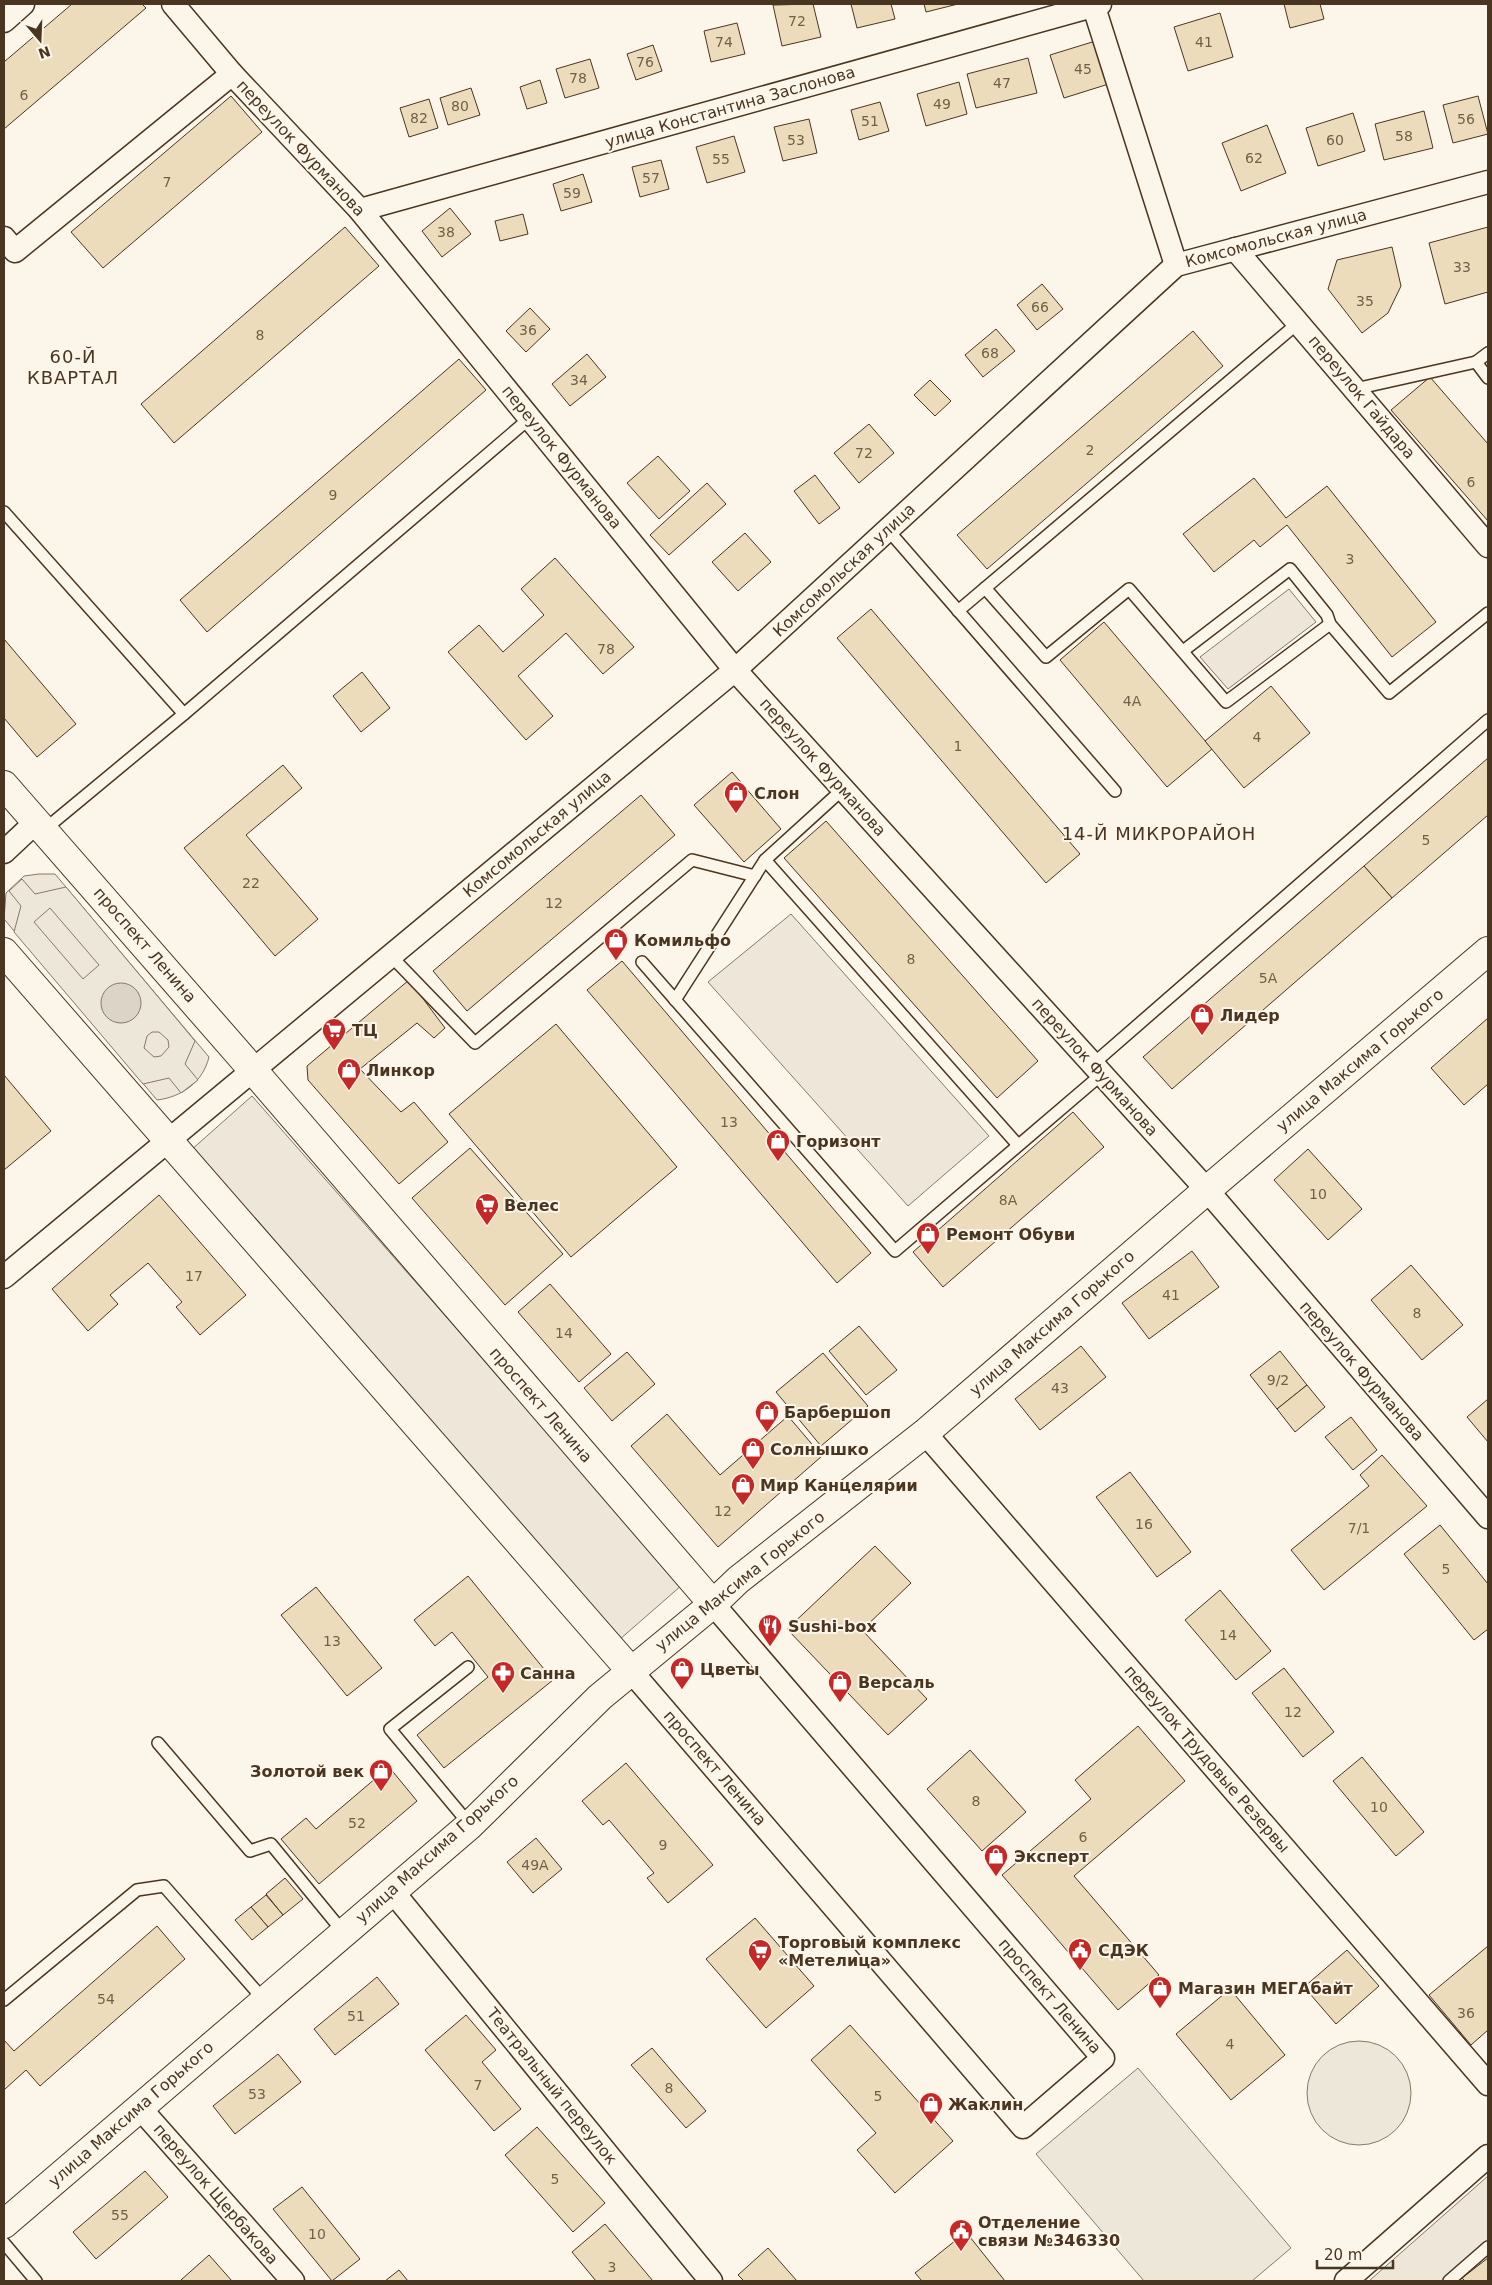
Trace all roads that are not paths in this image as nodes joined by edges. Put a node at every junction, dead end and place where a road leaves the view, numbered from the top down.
1 (23, 4) edge
2 (172, 4) edge
3 (1095, 4) edge
4 (4, 21) edge
5 (232, 74) junction
6 (1488, 182) edge
7 (360, 210) junction
8 (4, 238) edge
9 (1236, 249) junction
10 (1176, 265) junction
11 (1298, 323) junction
12 (1488, 353) edge
13 (1476, 362) junction
14 (1488, 378) edge
15 (1355, 389) junction
16 (530, 418) junction
17 (4, 512) edge
18 (888, 530) junction
19 (1488, 546) edge
20 (985, 588) junction
21 (958, 611) junction
22 (1488, 613) edge
23 (1330, 624) junction
24 (1183, 651) junction
25 (735, 670) junction
26 (184, 714) junction
27 (1488, 720) edge
28 (4, 785) edge
29 (843, 789) junction
30 (1115, 791) dead end
31 (40, 826) junction
32 (4, 852) edge
33 (764, 860) junction
34 (755, 876) junction
35 (4, 952) edge
36 (1488, 952) edge
37 (390, 955) junction
38 (642, 962) dead end
39 (675, 1000) junction
40 (252, 1069) junction
41 (1097, 1069) junction
42 (168, 1140) junction
43 (1018, 1146) junction
44 (1207, 1190) junction
45 (4, 1277) edge
46 (925, 1433) junction
47 (1488, 1517) edge
48 (713, 1604) junction
49 (468, 1667) dead end
50 (631, 1671) junction
51 (158, 1743) dead end
52 (470, 1825) junction
53 (392, 1892) junction
54 (344, 1933) junction
55 (4, 2000) edge
56 (264, 2000) junction
57 (1488, 2084) edge
58 (139, 2108) junction
59 (1488, 2156) edge
60 (4, 2224) edge
61 (4, 2243) edge
62 (1488, 2247) edge
63 (36, 2281) edge
64 (292, 2281) edge
65 (711, 2281) edge
66 (1346, 2281) edge
67 (1449, 2281) edge

1 - 4 street
2 - 5 street, переулок Фурманова
3 - 7 street, улица Константина Заслонова
3 - 10 street
5 - 7 street, переулок Фурманова
5 - 8 street
6 - 9 street, Комсомольская улица
7 - 16 street, переулок Фурманова
9 - 10 street, Комсомольская улица
9 - 11 street, переулок Гайдара
10 - 18 street, Комсомольская улица
11 - 15 street, переулок Гайдара
11 - 20 lane
12 - 13 lane
13 - 14 lane
13 - 15 lane
15 - 19 street, переулок Гайдара
16 - 25 street, переулок Фурманова
16 - 26 lane
17 - 26 lane
18 - 21 lane
18 - 25 street, Комсомольская улица
20 - 21 lane
20 - 24 lane
21 - 30 lane
22 - 23 lane
23 - 24 lane
23 - 24 lane
25 - 29 street, переулок Фурманова
25 - 37 street, Комсомольская улица
26 - 31 lane
27 - 41 lane
28 - 31 street, проспект Ленина
29 - 33 lane
29 - 41 street, переулок Фурманова
31 - 32 street
31 - 40 street, проспект Ленина
33 - 34 lane
33 - 43 lane
34 - 37 lane
34 - 39 lane
35 - 42 street, проспект Ленина
36 - 44 street, улица Максима Горького
37 - 40 street, Комсомольская улица
38 - 39 lane
39 - 43 lane
40 - 42 street
40 - 48 street, проспект Ленина
41 - 43 lane
41 - 44 street, переулок Фурманова
42 - 45 street
42 - 50 street, проспект Ленина
44 - 46 street, улица Максима Горького
44 - 47 street, переулок Фурманова
46 - 48 street, улица Максима Горького
46 - 57 street, переулок Трудовые Резервы
48 - 50 street, улица Максима Горького
48 - 50 street, проспект Ленина
49 - 52 lane
50 - 52 street, улица Максима Горького
51 - 54 lane
52 - 53 street, улица Максима Горького
53 - 54 street, улица Максима Горького
53 - 65 street, Театральный переулок
54 - 56 street, улица Максима Горького
55 - 56 lane
56 - 58 street, улица Максима Горького
58 - 60 street, улица Максима Горького
58 - 64 street, переулок Щербакова
59 - 66 street
61 - 63 lane
62 - 67 lane

